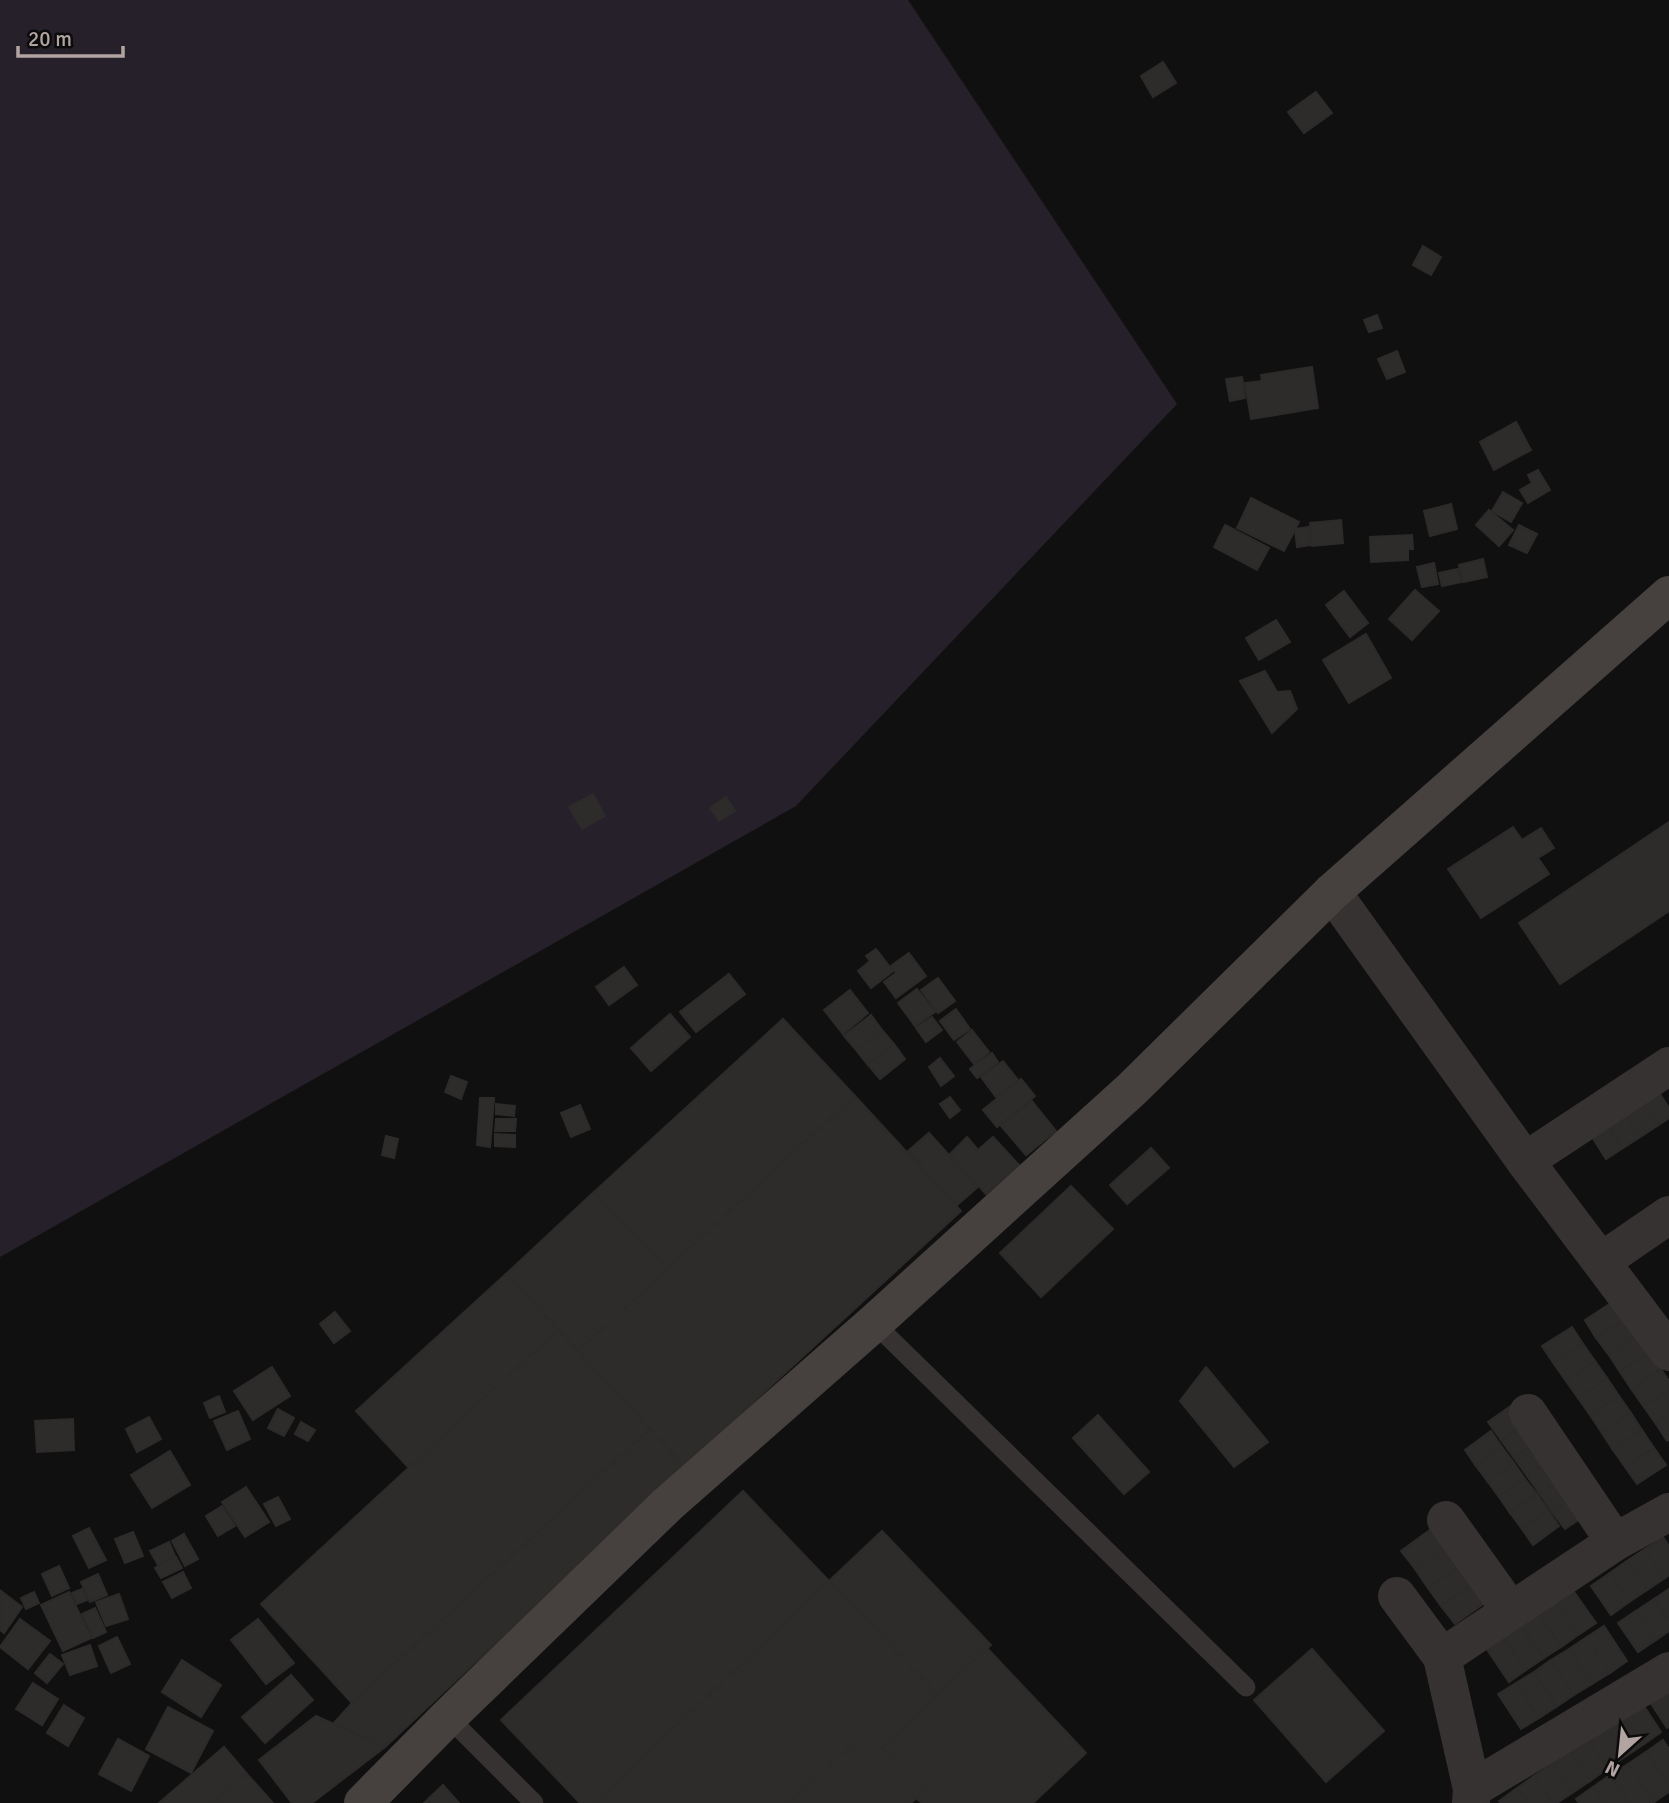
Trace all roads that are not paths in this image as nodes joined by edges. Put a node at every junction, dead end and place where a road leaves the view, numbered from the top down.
1 (1669, 595) edge
2 (1332, 892) junction
3 (1669, 1066) edge
4 (1525, 1161) junction
5 (1669, 1215) edge
6 (1602, 1261) junction
7 (874, 1323) junction
8 (1669, 1352) edge
9 (1528, 1413) dead end
10 (1669, 1512) edge
11 (1446, 1520) dead end
12 (1615, 1542) junction
13 (1397, 1596) dead end
14 (1511, 1611) junction
15 (1442, 1657) junction
16 (1669, 1671) edge
17 (1246, 1687) dead end
18 (448, 1717) junction
19 (1472, 1796) edge
20 (363, 1803) edge
21 (534, 1803) edge

1 - 2 street
2 - 4 street
2 - 7 street
3 - 4 street
4 - 6 street
5 - 6 street
6 - 8 street
7 - 17 lane
7 - 18 street
9 - 12 street
10 - 12 street
11 - 14 street
12 - 14 street
13 - 15 street
14 - 15 street
15 - 19 street
16 - 19 street
18 - 20 street
18 - 21 lane

